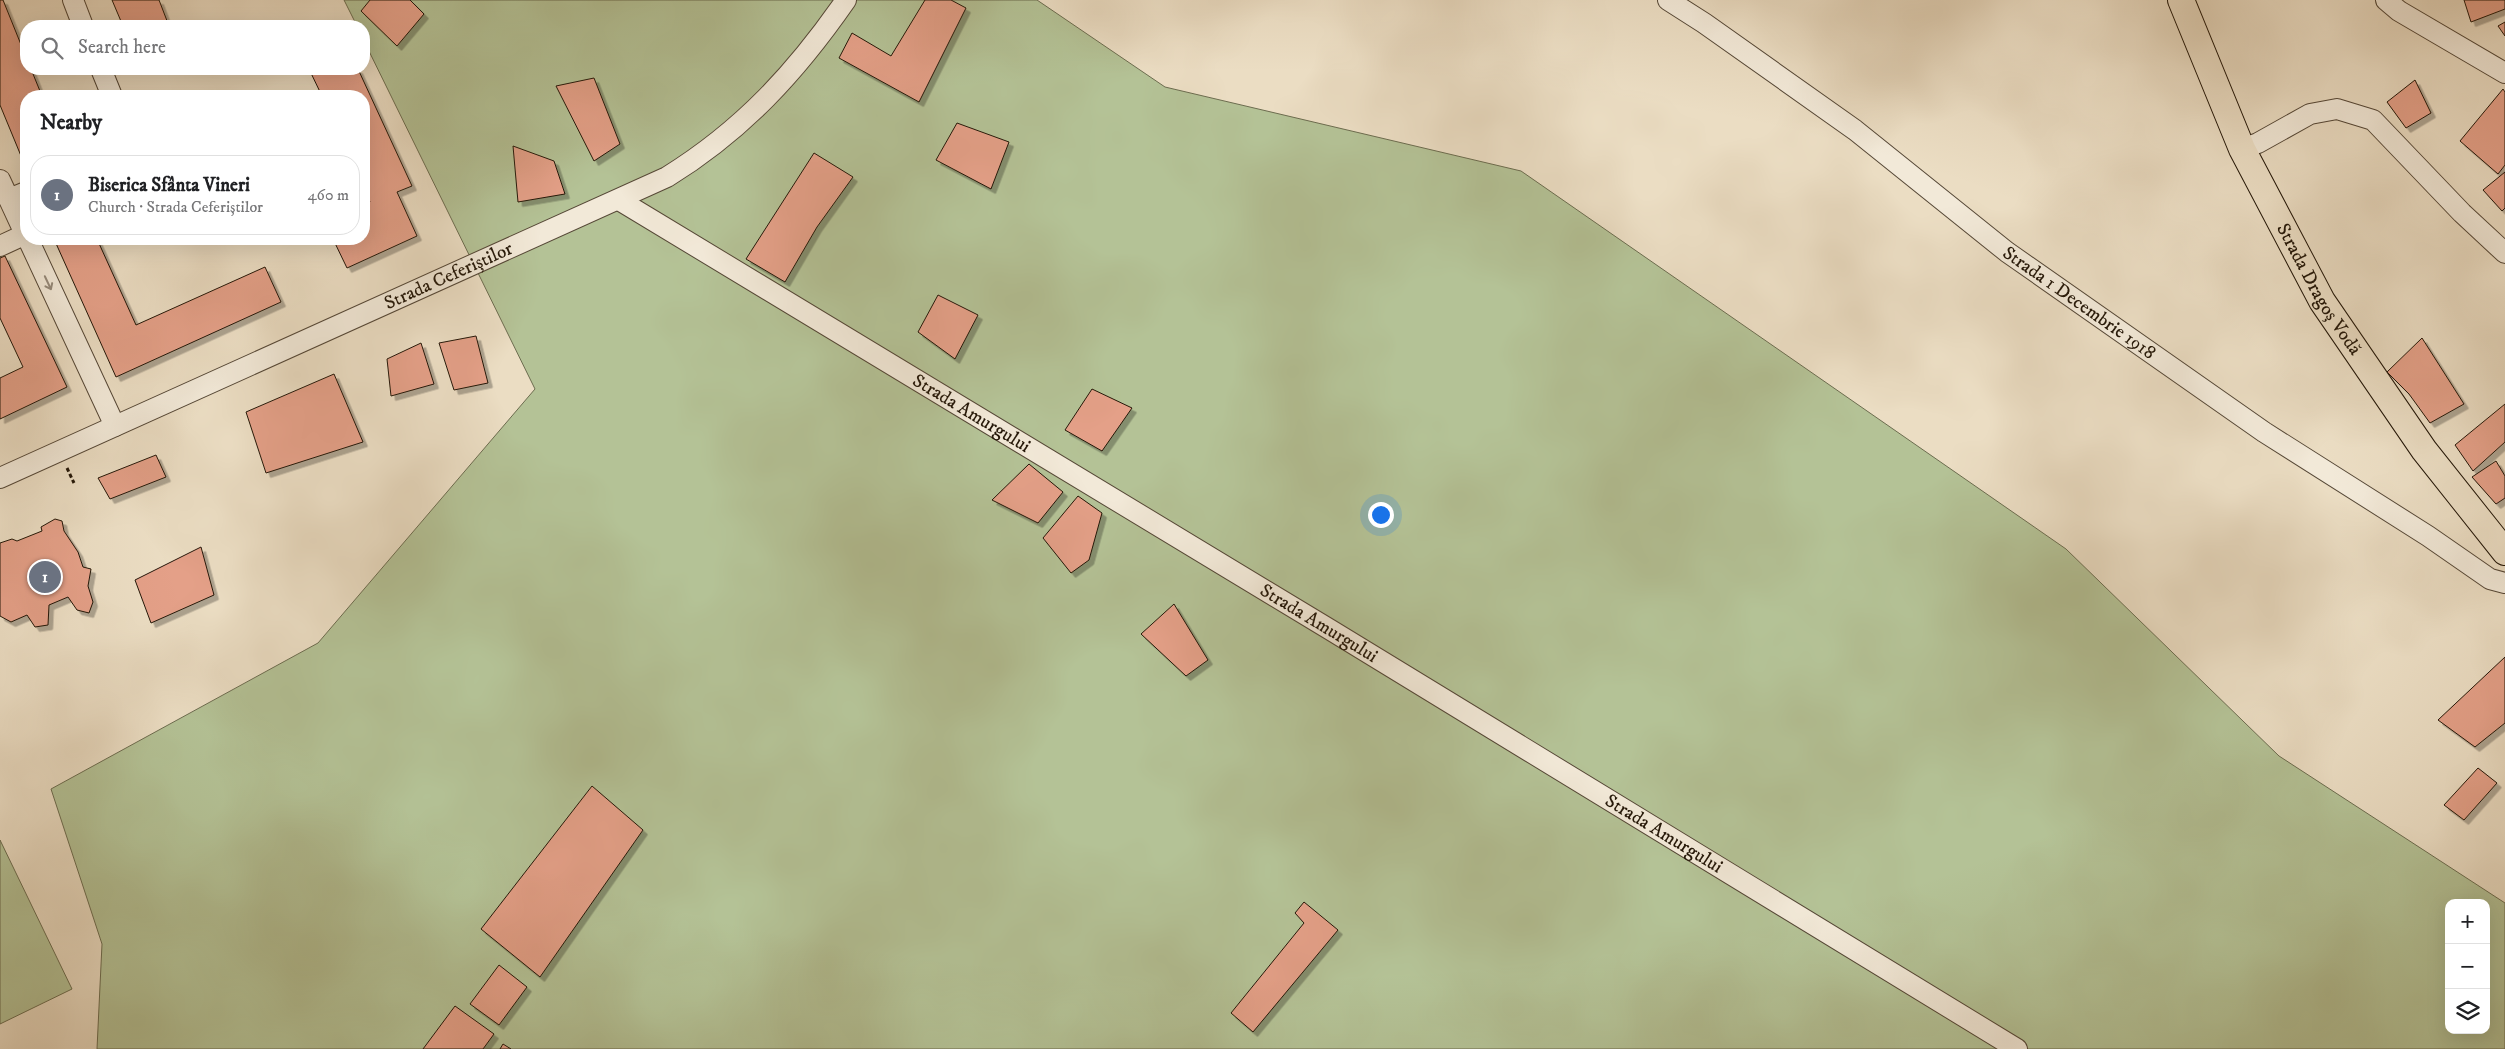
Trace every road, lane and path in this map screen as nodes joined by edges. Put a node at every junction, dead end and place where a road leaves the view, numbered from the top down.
1 (72, 0) edge
2 (846, 0) edge
3 (1668, 0) edge
4 (2181, 0) edge
5 (2386, 0) edge
6 (80, 20) edge
7 (2505, 73) edge
8 (103, 75) edge
9 (110, 90) edge
10 (2242, 149) junction
11 (7, 187) edge
12 (619, 200) junction
13 (20, 219) edge
14 (20, 239) edge
15 (31, 245) edge
16 (0, 246) edge
17 (2505, 253) edge
18 (115, 426) junction
19 (0, 478) edge
20 (2505, 552) edge
21 (2505, 583) edge
22 (2017, 1049) edge

1 - 6 street
2 - 12 street, Strada Ceferiștilor
3 - 21 street, Strada 1 Decembrie 1918
4 - 10 main road, Strada Dragoș Vodă
5 - 7 street
8 - 9 street
10 - 17 street
10 - 20 main road, Strada Dragoș Vodă
11 - 13 street
12 - 18 street, Strada Ceferiștilor
12 - 22 street, Strada Amurgului
14 - 16 street
15 -> 18 street
18 - 19 street, Strada Ceferiștilor

